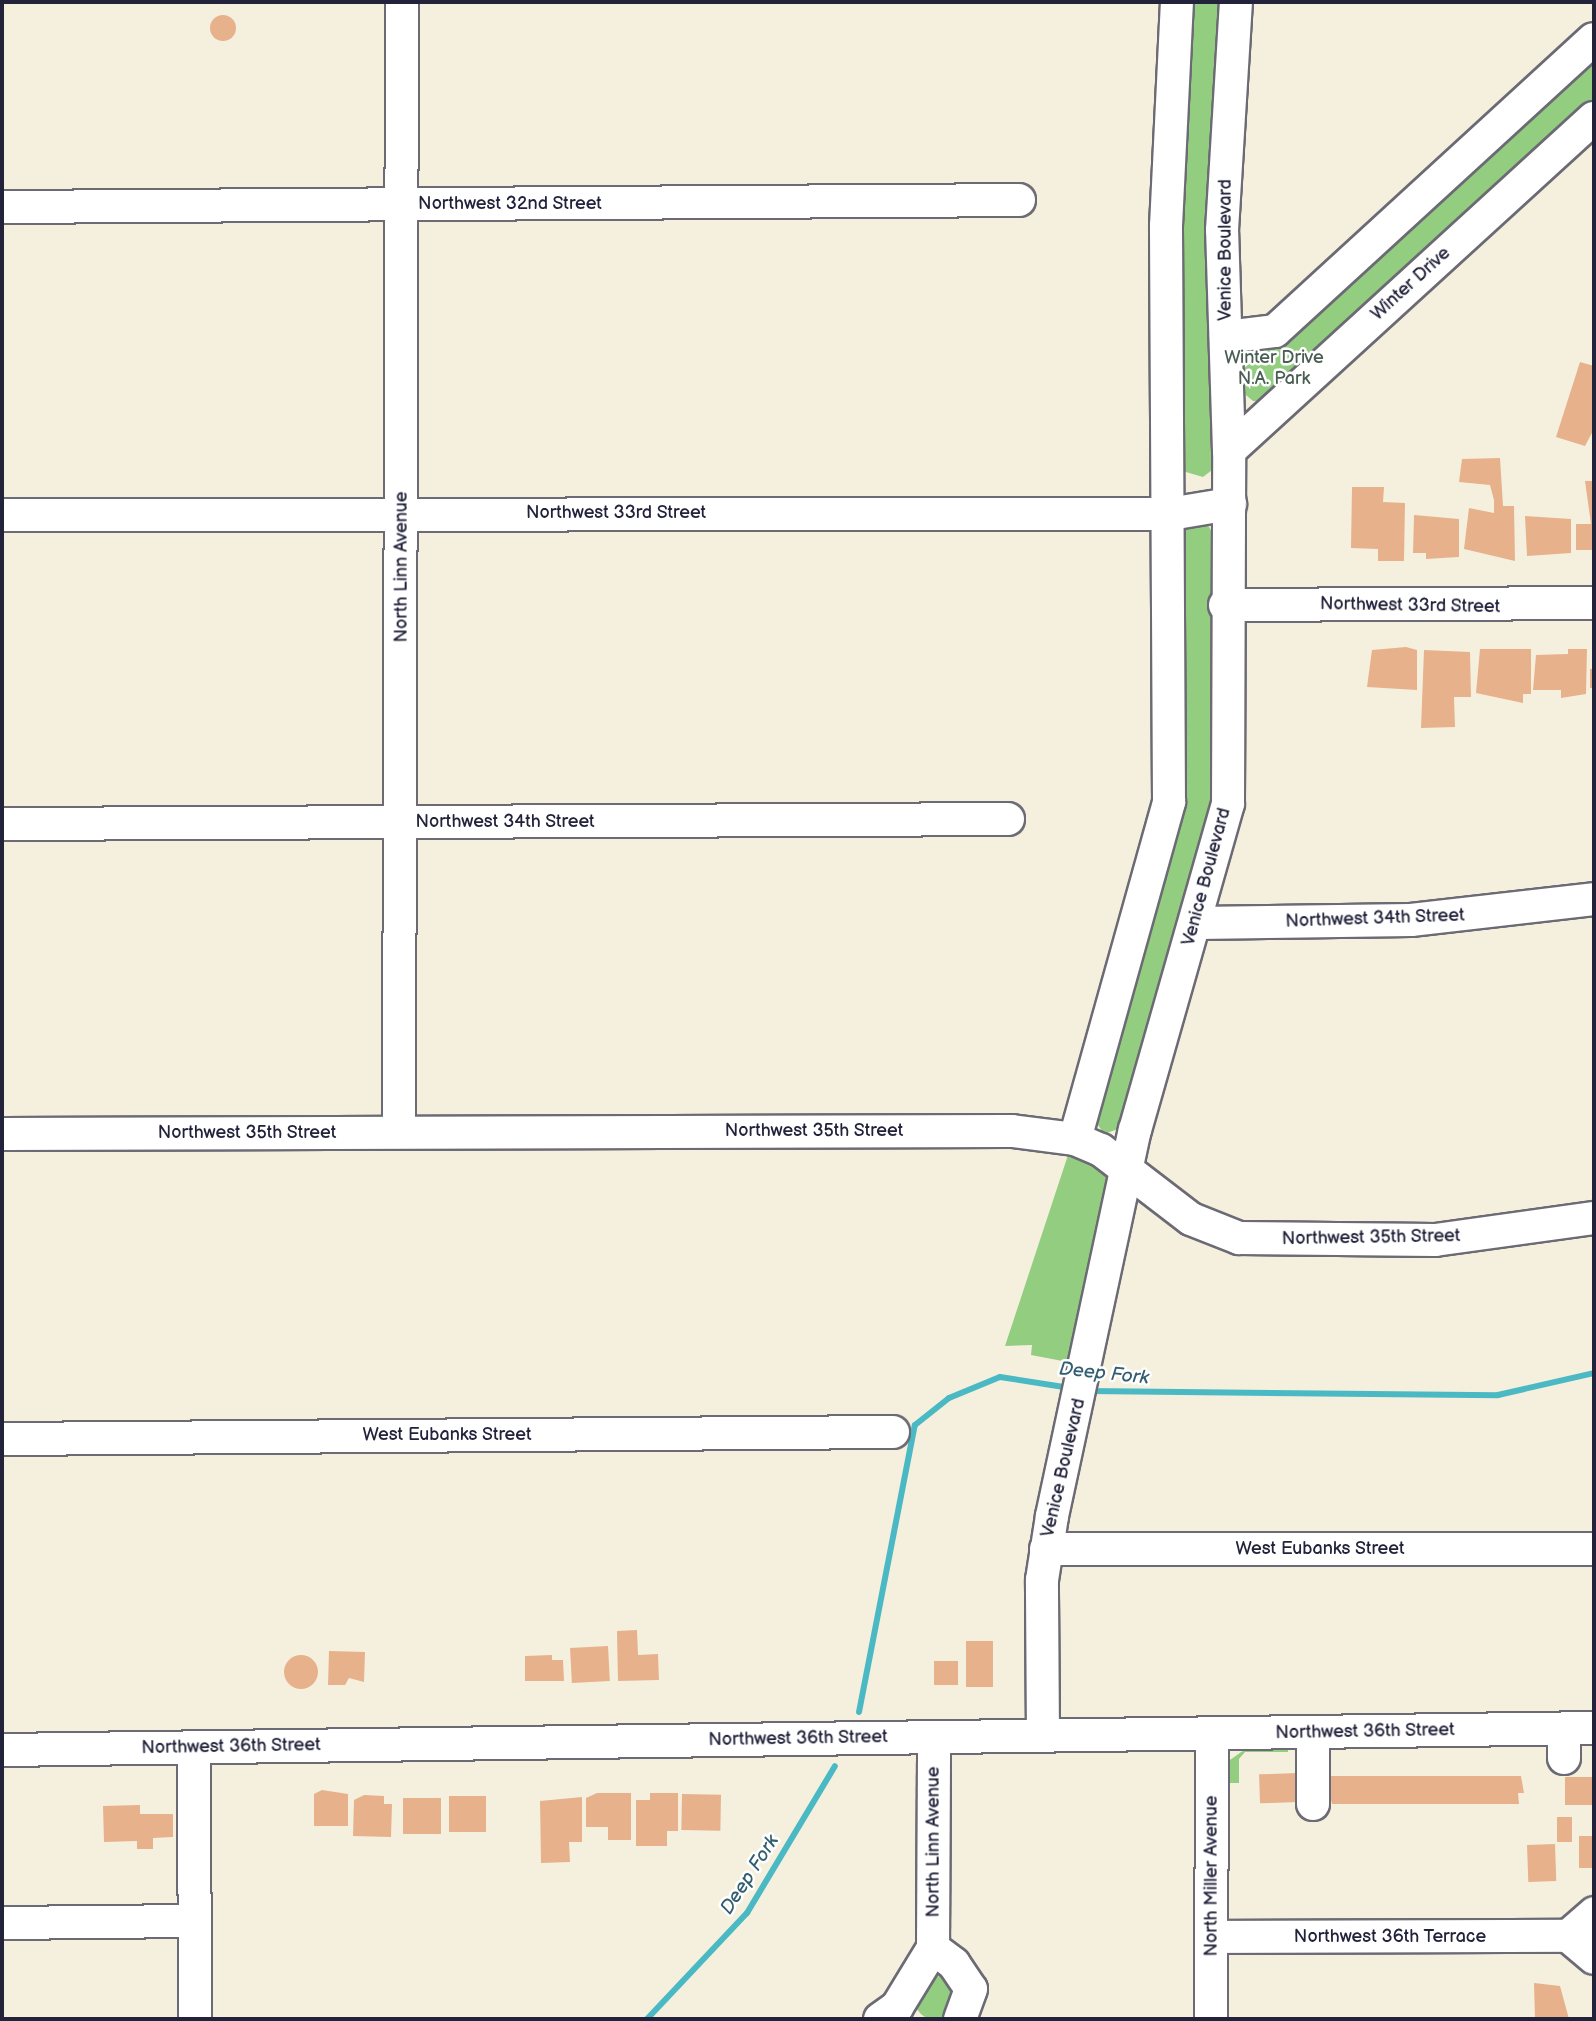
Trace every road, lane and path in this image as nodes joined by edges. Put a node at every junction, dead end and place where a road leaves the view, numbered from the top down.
1 (402, 2) edge
2 (1177, 2) edge
3 (1236, 2) edge
4 (1594, 39) edge
5 (1594, 118) edge
6 (1019, 200) dead end
7 (402, 205) junction
8 (2, 207) edge
9 (1226, 337) junction
10 (1229, 451) junction
11 (1230, 504) junction
12 (402, 513) junction
13 (1170, 514) junction
14 (2, 515) edge
15 (1594, 603) edge
16 (1225, 605) junction
17 (1008, 819) dead end
18 (400, 822) junction
19 (2, 824) edge
20 (1594, 899) edge
21 (1197, 923) junction
22 (399, 1132) junction
23 (2, 1134) edge
24 (1075, 1139) junction
25 (1127, 1166) junction
26 (1594, 1218) edge
27 (893, 1432) dead end
28 (2, 1439) edge
29 (1046, 1549) junction
30 (1594, 1549) edge
31 (1313, 1732) junction
32 (1212, 1734) junction
33 (1043, 1736) junction
34 (934, 1737) junction
35 (1574, 1739) edge
36 (194, 1748) junction
37 (2, 1750) edge
38 (1313, 1804) dead end
39 (1594, 1913) edge
40 (195, 1921) junction
41 (2, 1923) edge
42 (1568, 1936) junction
43 (1213, 1937) junction
44 (933, 1948) junction
45 (1594, 1958) edge
46 (895, 2015) edge
47 (195, 2019) edge
48 (960, 2019) edge
49 (1211, 2019) edge

1 - 7 street, North Linn Avenue
2 - 13 street
3 - 9 street, Venice Boulevard
4 - 9 street
5 - 10 street, Winter Drive
6 - 7 street, Northwest 32nd Street
7 - 8 street, Northwest 32nd Street
7 - 12 street, North Linn Avenue
9 - 10 street, Venice Boulevard
10 - 11 street, Venice Boulevard
11 - 13 street, Northwest 33rd Street
11 - 16 street, Venice Boulevard
12 - 13 street, Northwest 33rd Street
12 - 14 street, Northwest 33rd Street
12 - 18 street, North Linn Avenue
13 - 24 street
15 - 16 street, Northwest 33rd Street
16 - 21 street, Venice Boulevard
17 - 18 street, Northwest 34th Street
18 - 19 street, Northwest 34th Street
18 - 22 street, North Linn Avenue
20 - 21 street, Northwest 34th Street
21 - 25 street, Venice Boulevard
22 - 23 street, Northwest 35th Street
22 - 24 street, Northwest 35th Street
24 - 25 street, Northwest 35th Street
25 - 26 street, Northwest 35th Street
25 - 29 street, Venice Boulevard
27 - 28 street, West Eubanks Street
29 - 30 street, West Eubanks Street
29 - 33 street, Venice Boulevard
31 - 32 street, Northwest 36th Street
31 - 35 street, Northwest 36th Street
31 - 38 street
32 - 33 street, Northwest 36th Street
32 - 43 street, North Miller Avenue
33 - 34 street, Northwest 36th Street
34 - 36 street, Northwest 36th Street
34 - 44 street, North Linn Avenue
36 - 37 street, Northwest 36th Street
36 - 40 street
39 - 42 street
40 - 41 street
40 - 47 street
42 - 43 street, Northwest 36th Terrace
42 - 45 street
43 - 49 street, North Miller Avenue
44 - 46 street
44 - 48 street

